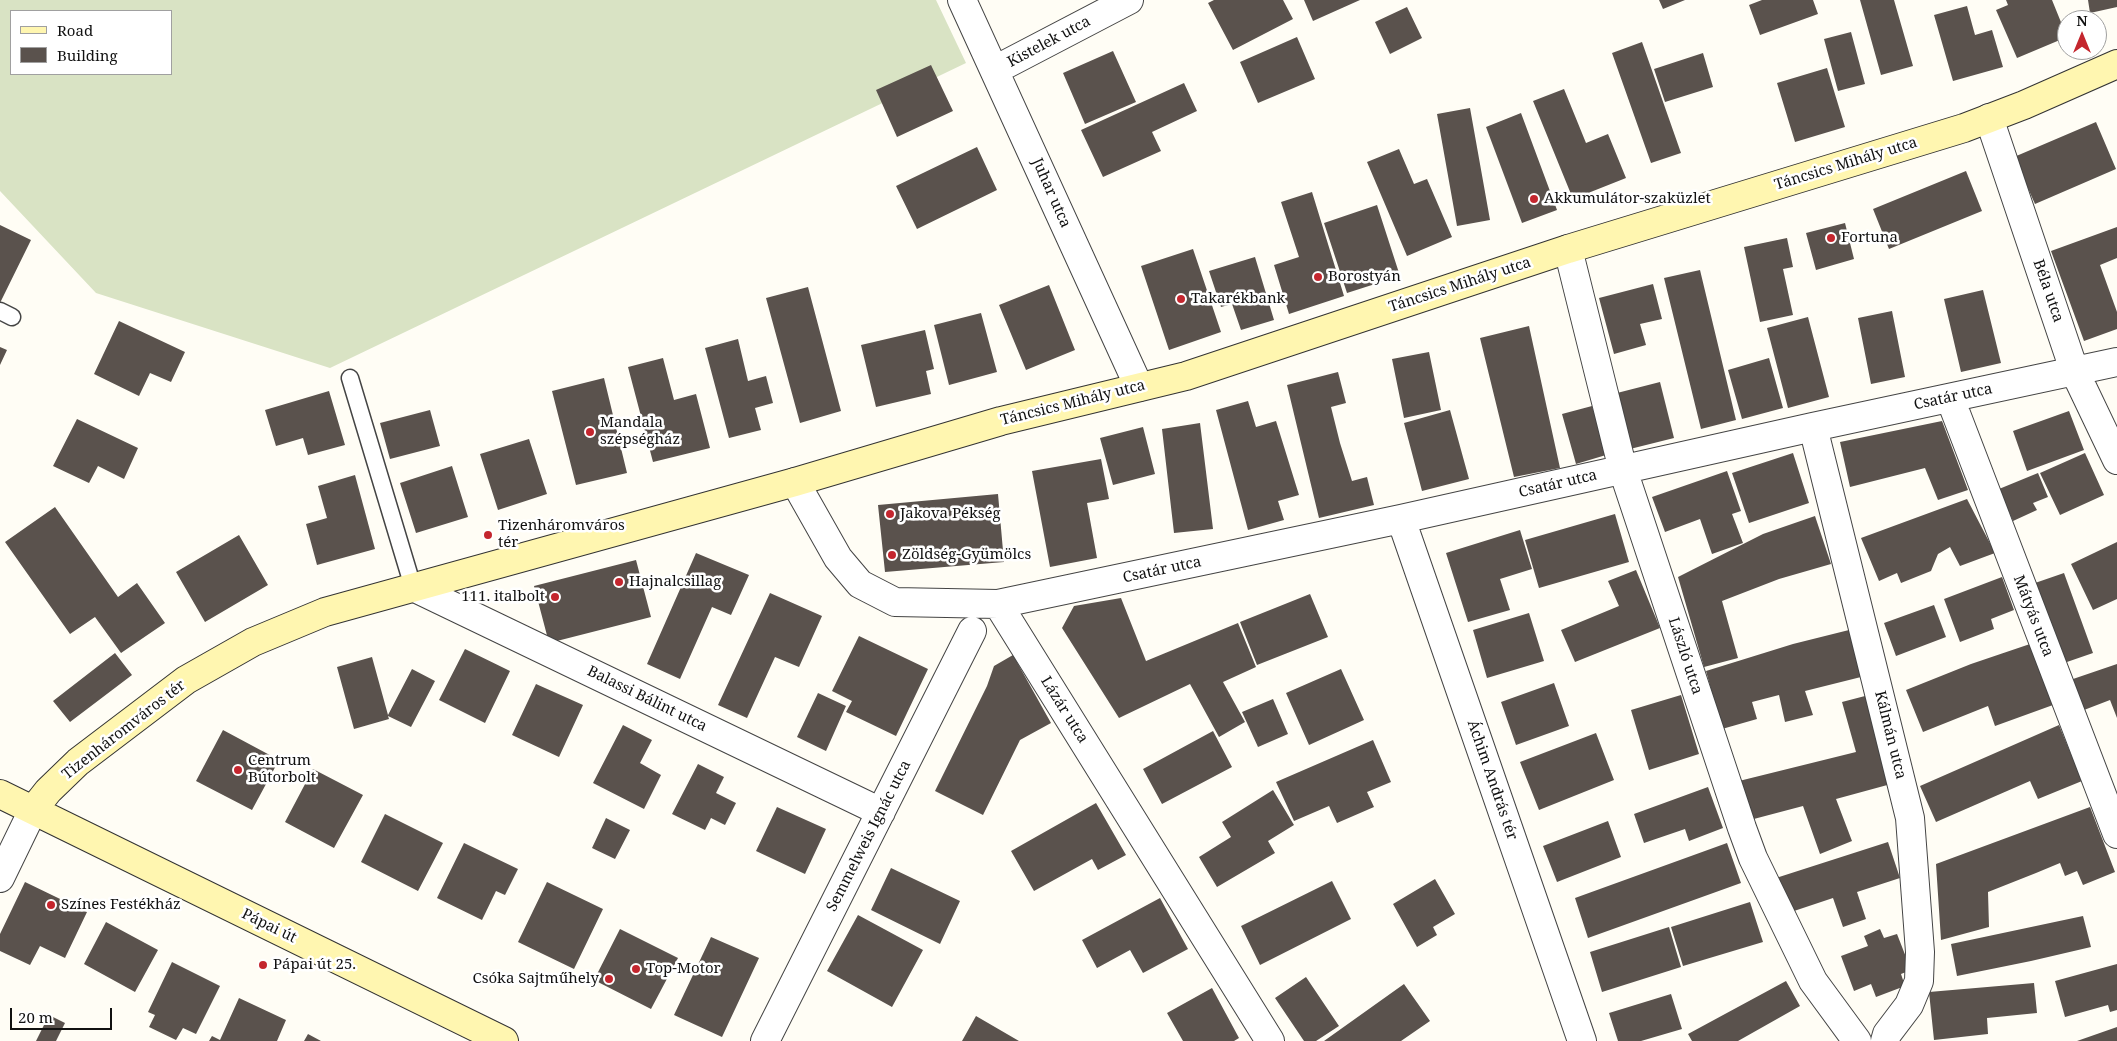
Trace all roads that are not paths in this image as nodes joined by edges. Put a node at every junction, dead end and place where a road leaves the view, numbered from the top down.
1 (962, 0) edge
2 (1129, 0) edge
3 (2117, 64) edge
4 (995, 70) junction
5 (1988, 118) junction
6 (1568, 249) junction
7 (2117, 362) edge
8 (2074, 370) junction
9 (350, 378) dead end
10 (1139, 387) junction
11 (1950, 398) junction
12 (1813, 427) junction
13 (2117, 460) edge
14 (1623, 470) junction
15 (795, 482) junction
16 (1401, 520) junction
17 (413, 587) junction
18 (998, 604) junction
19 (972, 631) dead end
20 (0, 794) edge
21 (33, 810) junction
22 (881, 812) junction
23 (2117, 834) edge
24 (0, 878) edge
25 (504, 1041) edge
26 (765, 1041) edge
27 (1270, 1041) edge
28 (1582, 1041) edge
29 (1857, 1041) edge
30 (1885, 1041) edge

1 - 4 street, Juhar utca
2 - 4 street, Kistelek utca
3 - 5 street, Táncsics Mihály utca
4 - 10 street, Juhar utca
5 - 6 street, Táncsics Mihály utca
5 - 8 street, Béla utca
6 - 10 street, Táncsics Mihály utca
6 - 14 street, László utca
7 - 8 street, Csatár utca
8 - 11 street, Csatár utca
8 - 13 street, Béla utca
9 - 17 lane
10 - 15 street, Táncsics Mihály utca
11 - 12 street, Csatár utca
11 - 23 street, Mátyás utca
12 - 14 street, Csatár utca
12 - 30 street, Kálmán utca
14 - 16 street, Csatár utca
14 - 29 street, László utca
15 - 17 street, Tizenháromváros tér
15 - 18 street
16 - 18 street, Csatár utca
16 - 28 street, Áchim András tér
17 - 21 street, Tizenháromváros tér
17 - 22 street, Balassi Bálint utca
18 - 27 street, Lázár utca
19 - 22 street, Semmelweis Ignác utca
20 - 21 street, Pápai út
21 - 24 street
21 - 25 street, Pápai út
22 - 26 street, Semmelweis Ignác utca

